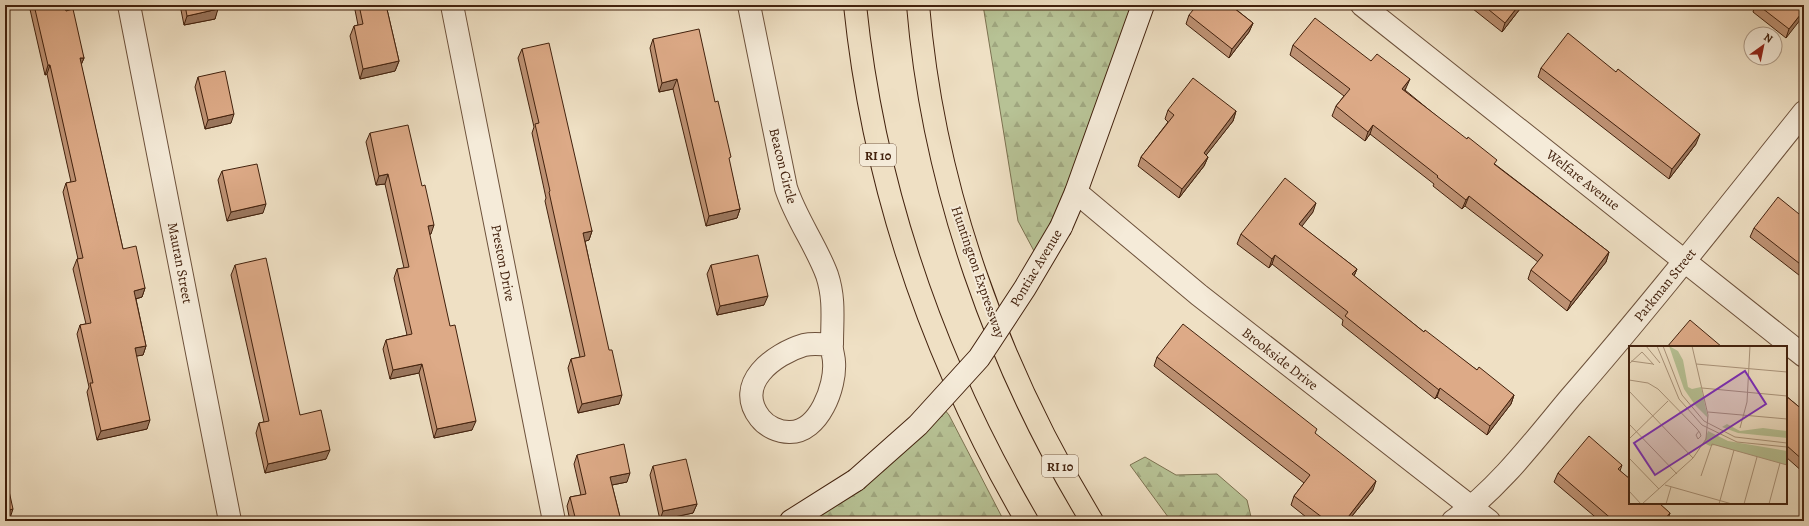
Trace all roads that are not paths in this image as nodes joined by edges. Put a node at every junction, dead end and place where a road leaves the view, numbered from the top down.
1 (129, 5) edge
2 (452, 5) edge
3 (748, 5) edge
4 (855, 5) edge
5 (918, 5) edge
6 (1143, 5) edge
7 (1362, 5) edge
8 (1804, 112) edge
9 (1076, 192) junction
10 (1684, 260) junction
11 (832, 345) dead end
12 (1804, 356) edge
13 (1471, 508) junction
14 (230, 521) edge
15 (554, 521) edge
16 (791, 521) edge
17 (1027, 521) edge
18 (1092, 521) edge
19 (1453, 521) edge
20 (1488, 521) edge

1 - 14 street, Mauran Street
2 - 15 street, Preston Drive
3 - 11 street, Beacon Circle
4 - 17 highway, RI 10
5 - 18 highway, Huntington Expressway / RI 10
6 - 9 street, Pontiac Avenue
7 - 10 street, Welfare Avenue
8 - 10 street, Parkman Street
9 - 13 street, Brookside Drive
9 - 16 street, Pontiac Avenue, bridge
10 - 12 street, Welfare Avenue
10 - 13 street, Parkman Street
13 - 19 street, Parkman Street
13 - 20 street, Brookside Drive

